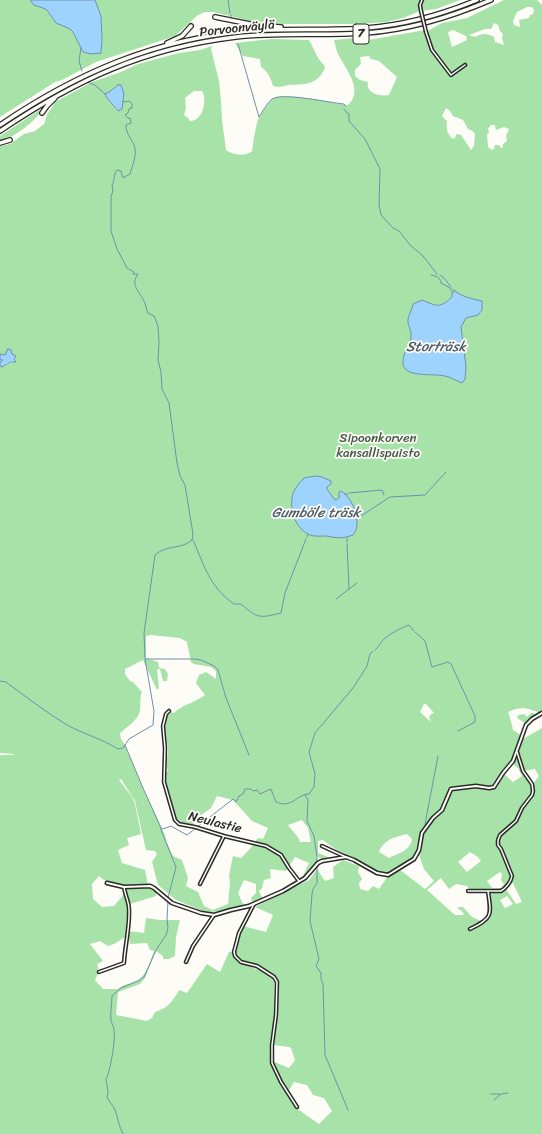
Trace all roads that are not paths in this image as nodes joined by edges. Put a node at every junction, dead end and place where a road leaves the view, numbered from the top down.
1 (422, 0) edge
2 (477, 0) edge
3 (491, 0) edge
4 (215, 17) dead end
5 (191, 26) dead end
6 (296, 29) junction
7 (161, 47) junction
8 (465, 65) dead end
9 (61, 93) junction
10 (42, 113) dead end
11 (0, 125) edge
12 (0, 131) edge
13 (10, 140) dead end
14 (0, 143) edge
15 (169, 711) dead end
16 (542, 713) edge
17 (516, 752) junction
18 (224, 836) junction
19 (322, 846) dead end
20 (346, 857) junction
21 (300, 882) junction
22 (107, 883) dead end
23 (200, 884) dead end
24 (124, 887) junction
25 (468, 891) dead end
26 (488, 891) junction
27 (254, 904) junction
28 (214, 915) junction
29 (470, 929) dead end
30 (186, 962) dead end
31 (99, 972) dead end
32 (297, 1107) dead end

1 - 8 street, bridge
2 - 6 highway, Porvoonväylä / 7
3 - 9 highway, Porvoonväylä / 7
4 - 6 highway
5 - 7 highway
6 - 7 highway, Porvoonväylä / 7
7 - 11 highway, Porvoonväylä / 7
9 - 10 highway
9 - 12 highway, Porvoonväylä / 7
13 - 14 highway
15 - 18 street, Neulastie
16 - 17 street
17 - 20 street
17 - 26 street
18 - 21 street, Neulastie
18 - 23 street
19 - 20 street
20 - 21 street
21 - 27 street
22 - 24 street
24 - 28 street
24 - 31 street
25 - 26 street
26 - 29 street
27 - 28 street
27 - 32 street
28 - 30 street

